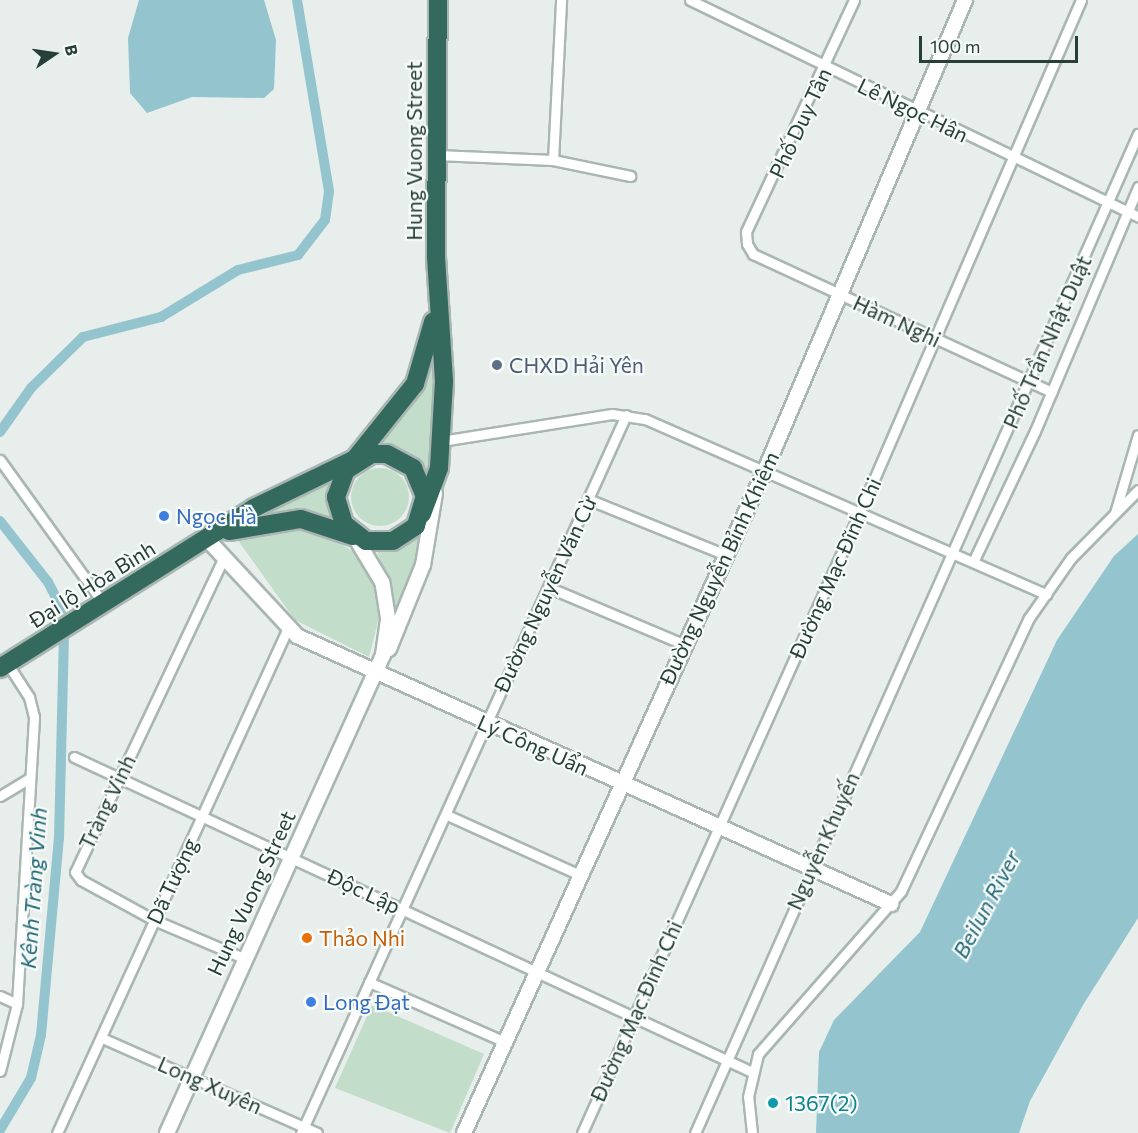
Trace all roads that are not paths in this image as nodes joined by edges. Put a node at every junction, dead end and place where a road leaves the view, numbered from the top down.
1 (438, 0) edge
2 (561, 0) edge
3 (690, 0) edge
4 (854, 0) edge
5 (965, 0) edge
6 (1081, 0) edge
7 (827, 68) junction
8 (916, 111) junction
9 (1138, 134) edge
10 (437, 155) junction
11 (1012, 159) junction
12 (552, 160) junction
13 (630, 176) dead end
14 (1138, 187) edge
15 (1109, 204) junction
16 (1127, 213) junction
17 (1138, 217) edge
18 (747, 244) joint
19 (839, 294) junction
20 (437, 303) junction
21 (935, 338) junction
22 (1030, 382) junction
23 (1052, 392) junction
24 (626, 415) junction
25 (390, 421) junction
26 (1138, 435) edge
27 (441, 441) junction
28 (0, 460) edge
29 (351, 462) junction
30 (439, 468) junction
31 (766, 468) junction
32 (1138, 490) edge
33 (590, 501) junction
34 (424, 505) junction
35 (1115, 513) junction
36 (860, 514) junction
37 (353, 536) junction
38 (207, 539) junction
39 (427, 550) junction
40 (954, 550) junction
41 (726, 555) junction
42 (224, 557) junction
43 (974, 560) junction
44 (550, 588) junction
45 (1046, 594) junction
46 (104, 604) junction
47 (287, 630) junction
48 (683, 644) junction
49 (4, 666) edge
50 (377, 672) junction
51 (484, 723) junction
52 (74, 757) dead end
53 (118, 777) junction
54 (30, 778) junction
55 (623, 785) junction
56 (0, 796) edge
57 (447, 815) junction
58 (202, 816) junction
59 (717, 829) junction
60 (292, 858) junction
61 (809, 870) junction
62 (582, 876) junction
63 (891, 904) junction
64 (403, 909) junction
65 (154, 920) junction
66 (246, 959) junction
67 (538, 972) junction
68 (369, 982) junction
69 (0, 996) edge
70 (17, 1004) junction
71 (634, 1016) junction
72 (102, 1038) junction
73 (507, 1043) junction
74 (730, 1058) junction
75 (0, 1071) edge
76 (752, 1072) junction
77 (192, 1077) junction
78 (302, 1130) edge
79 (57, 1133) edge
80 (167, 1133) edge
81 (317, 1133) edge
82 (464, 1133) edge
83 (582, 1133) edge
84 (695, 1133) edge
85 (752, 1133) edge

1 - 10 highway, Hung Vuong Street
2 - 12 street
3 - 7 street, Lê Ngọc Hân
4 - 7 street, Phố Duy Tân
5 - 8 street, Đường Nguyễn Bỉnh Khiêm
6 - 11 street, Đường Mạc Đĩnh Chi
7 - 8 street, Lê Ngọc Hân
7 - 18 street, Phố Duy Tân
8 - 11 street, Lê Ngọc Hân
8 - 19 street, Đường Nguyễn Bỉnh Khiêm
9 - 15 street, Phố Trần Nhật Duật
10 - 12 street
10 - 20 highway, Hung Vuong Street
11 - 15 street, Lê Ngọc Hân
11 - 21 street, Đường Mạc Đĩnh Chi
12 - 13 street
14 - 16 street, Phố Trần Nhật Duật
15 - 16 street, Lê Ngọc Hân
15 - 22 street, Phố Trần Nhật Duật
16 - 17 street, Lê Ngọc Hân
16 - 23 street, Phố Trần Nhật Duật
18 - 19 street, Hàm Nghi
19 - 21 street, Hàm Nghi
19 - 31 street, Đường Nguyễn Bỉnh Khiêm
20 - 25 highway
20 - 27 highway
21 - 22 street, Hàm Nghi
21 - 36 street, Đường Mạc Đĩnh Chi
22 - 23 street, Hàm Nghi
22 - 40 street, Phố Trần Nhật Duật
23 - 43 street, Phố Trần Nhật Duật
24 - 27 street
24 - 31 street
24 - 33 street, Đường Nguyễn Văn Cừ
25 - 29 highway
25 - 29 highway
26 - 35 street
27 - 30 highway
28 - 46 street
29 - 34 highway
29 - 37 highway
29 - 38 highway, Đại lộ Hòa Bình
30 - 34 highway
30 - 39 street
31 - 36 street
31 - 41 street, Đường Nguyễn Bỉnh Khiêm
32 - 35 street
33 - 41 street
33 - 44 street, Đường Nguyễn Văn Cừ
34 - 37 highway
34 - 39 street
35 - 45 street
36 - 40 street
36 - 59 street, Đường Mạc Đĩnh Chi
37 - 38 highway
37 - 50 street
38 - 42 street, Lý Công Uẩn
38 - 46 highway, Đại lộ Hòa Bình
39 - 50 street
40 - 43 street
40 - 61 street, Nguyễn Khuyến
41 - 48 street, Đường Nguyễn Bỉnh Khiêm
42 - 47 street, Lý Công Uẩn
42 - 53 street, Tràng Vinh
43 - 45 street
44 - 48 street
44 - 51 street, Đường Nguyễn Văn Cừ
45 - 63 street
46 - 49 highway, Đại lộ Hòa Bình
47 - 50 street, Lý Công Uẩn
47 - 58 street, Dã Tượng
48 - 55 street, Đường Nguyễn Bỉnh Khiêm
49 - 54 street
50 - 51 street, Lý Công Uẩn
50 - 60 street, Hung Vuong Street
51 - 55 street, Lý Công Uẩn
51 - 57 street, Đường Nguyễn Văn Cừ
52 - 53 street, Độc Lập
53 - 58 street, Độc Lập
53 - 65 street, Tràng Vinh
54 - 56 street
54 - 70 street
55 - 59 street, Lý Công Uẩn
55 - 62 street, Đường Nguyễn Bỉnh Khiêm
57 - 62 street
57 - 64 street, Đường Nguyễn Văn Cừ
58 - 60 street, Độc Lập
58 - 65 street, Dã Tượng
59 - 61 street, Lý Công Uẩn
59 - 71 street, Đường Mạc Đĩnh Chi
60 - 64 street, Độc Lập
60 - 66 street, Hung Vuong Street
61 - 63 street, Lý Công Uẩn
61 - 74 street, Nguyễn Khuyến
62 - 67 street, Đường Nguyễn Bỉnh Khiêm
63 - 76 street
64 - 67 street, Độc Lập
64 - 68 street, Đường Nguyễn Văn Cừ
65 - 66 street, Tràng Vinh
65 - 72 street, Dã Tượng
66 - 77 street, Hung Vuong Street
67 - 71 street, Độc Lập
67 - 73 street, Đường Nguyễn Bỉnh Khiêm
68 - 73 street
68 - 78 street, Đường Nguyễn Văn Cừ
69 - 70 street
70 - 75 street
71 - 74 street, Độc Lập
71 - 83 street, Đường Mạc Đĩnh Chi
72 - 77 street, Long Xuyên
72 - 79 street, Dã Tượng
73 - 82 street, Đường Nguyễn Bỉnh Khiêm
74 - 76 street, Độc Lập
74 - 84 street, Nguyễn Khuyến
76 - 85 street
77 - 78 street, Long Xuyên
77 - 80 street, Hung Vuong Street
78 - 81 street, Long Xuyên

